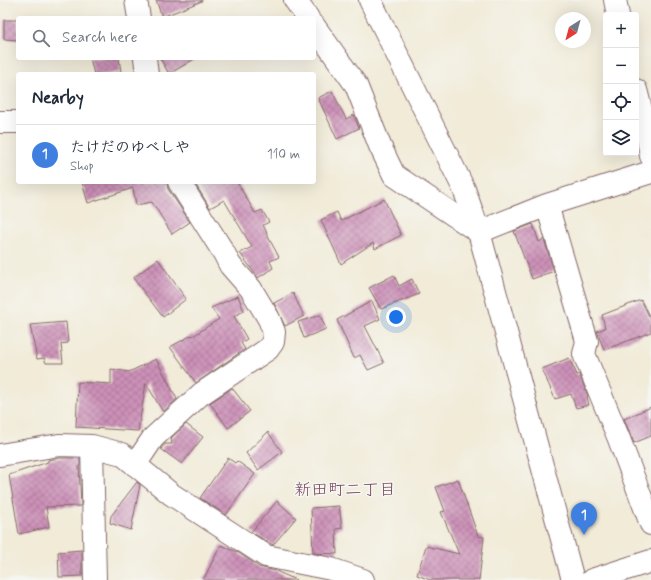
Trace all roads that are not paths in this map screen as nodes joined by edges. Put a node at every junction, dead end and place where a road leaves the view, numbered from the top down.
1 (136, 0) edge
2 (295, 0) edge
3 (370, 0) edge
4 (615, 0) edge
5 (617, 12) edge
6 (139, 16) edge
7 (307, 16) edge
8 (316, 29) edge
9 (145, 60) edge
10 (147, 72) edge
11 (639, 101) edge
12 (0, 122) edge
13 (16, 122) edge
14 (651, 156) edge
15 (651, 172) edge
16 (180, 184) edge
17 (547, 205) junction
18 (479, 232) junction
19 (92, 446) junction
20 (0, 456) edge
21 (135, 465) junction
22 (651, 524) edge
23 (651, 560) edge
24 (95, 580) edge
25 (362, 580) edge
26 (573, 580) edge
27 (592, 580) edge

1 - 6 street
2 - 7 street
3 - 18 street
4 - 5 street
8 - 18 street
9 - 10 street
11 - 14 street
12 - 13 street
15 - 17 street
16 - 21 street
17 - 18 street
17 - 22 street
18 - 26 street
19 - 20 street
19 - 21 street
19 - 24 street
21 - 25 street
23 - 27 street

